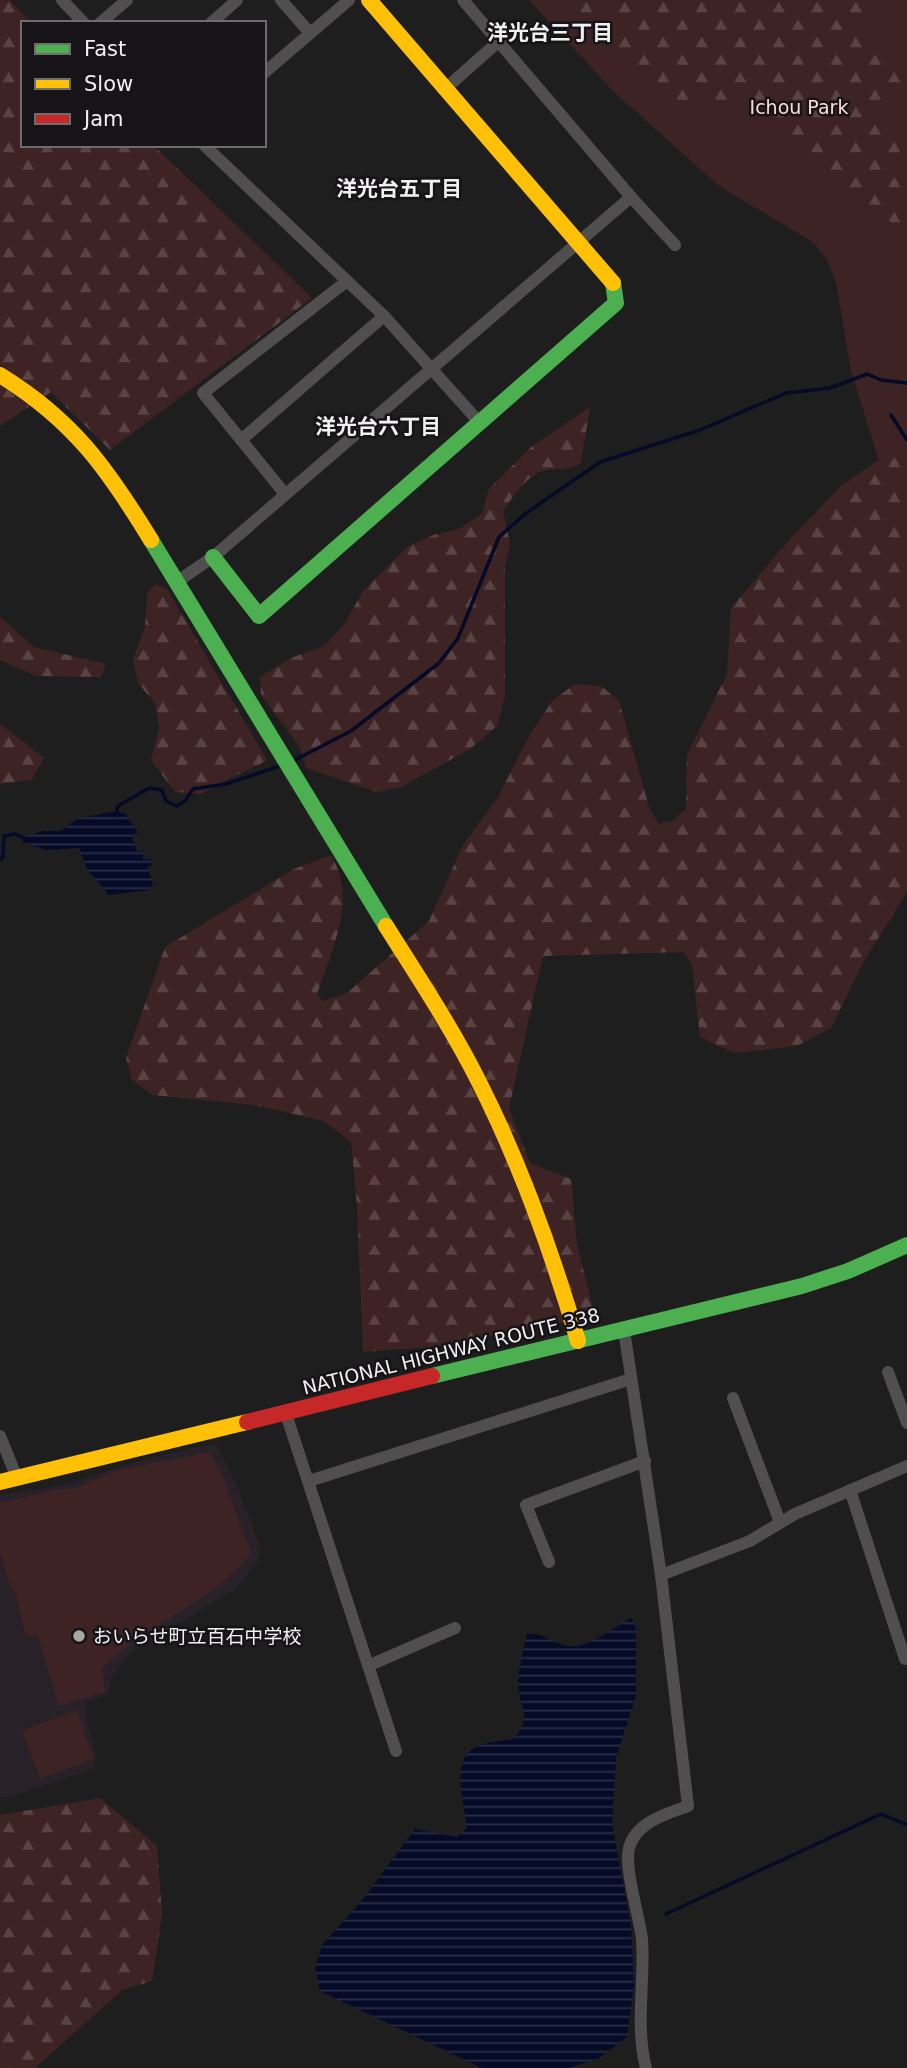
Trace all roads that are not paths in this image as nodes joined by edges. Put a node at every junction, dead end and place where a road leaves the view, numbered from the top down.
1 (62, 0) edge
2 (127, 0) edge
3 (237, 0) edge
4 (281, 0) edge
5 (349, 0) edge
6 (369, 0) edge
7 (463, 0) edge
8 (82, 21) edge
9 (102, 21) edge
10 (213, 21) edge
11 (310, 33) junction
12 (499, 41) junction
13 (266, 71) edge
14 (445, 89) junction
15 (206, 147) edge
16 (631, 197) junction
17 (578, 243) junction
18 (675, 245) dead end
19 (347, 281) junction
20 (384, 316) junction
21 (432, 370) junction
22 (0, 375) edge
23 (480, 423) junction
24 (242, 440) junction
25 (285, 494) junction
26 (213, 557) junction
27 (178, 582) junction
28 (907, 1245) edge
29 (624, 1330) junction
30 (578, 1340) junction
31 (888, 1373) dead end
32 (631, 1379) junction
33 (733, 1398) dead end
34 (286, 1414) junction
35 (907, 1423) edge
36 (0, 1436) edge
37 (645, 1461) junction
38 (907, 1466) edge
39 (17, 1478) junction
40 (309, 1481) junction
41 (0, 1482) edge
42 (850, 1490) junction
43 (779, 1522) junction
44 (550, 1562) dead end
45 (661, 1575) junction
46 (455, 1628) dead end
47 (905, 1659) dead end
48 (370, 1665) junction
49 (396, 1751) dead end
50 (646, 2068) edge

1 - 8 street
2 - 9 street
3 - 10 street
4 - 11 street
5 - 11 street
6 - 14 main road
7 - 12 street
11 - 13 street
12 - 14 street
12 - 16 street
14 - 17 main road
15 - 19 street
16 - 17 street
16 - 18 street
17 - 21 street
17 - 23 main road
19 - 20 street
19 - 24 street
20 - 21 street
20 - 24 street
21 - 23 street
21 - 25 street
22 - 27 main road
23 - 26 main road
24 - 25 street
25 - 26 street
26 - 27 street
27 - 30 main road
28 - 29 main road, NATIONAL HIGHWAY ROUTE 338
29 - 30 main road, NATIONAL HIGHWAY ROUTE 338
29 - 32 street
30 - 34 main road, NATIONAL HIGHWAY ROUTE 338
31 - 35 street
32 - 37 street
32 - 40 street
33 - 43 street
34 - 39 main road, NATIONAL HIGHWAY ROUTE 338
34 - 40 street
36 - 39 street
37 - 44 street
37 - 45 street
38 - 42 street
39 - 41 main road, NATIONAL HIGHWAY ROUTE 338
40 - 48 street
42 - 43 street
42 - 47 street
43 - 45 street
45 - 50 street
46 - 48 street
48 - 49 street

